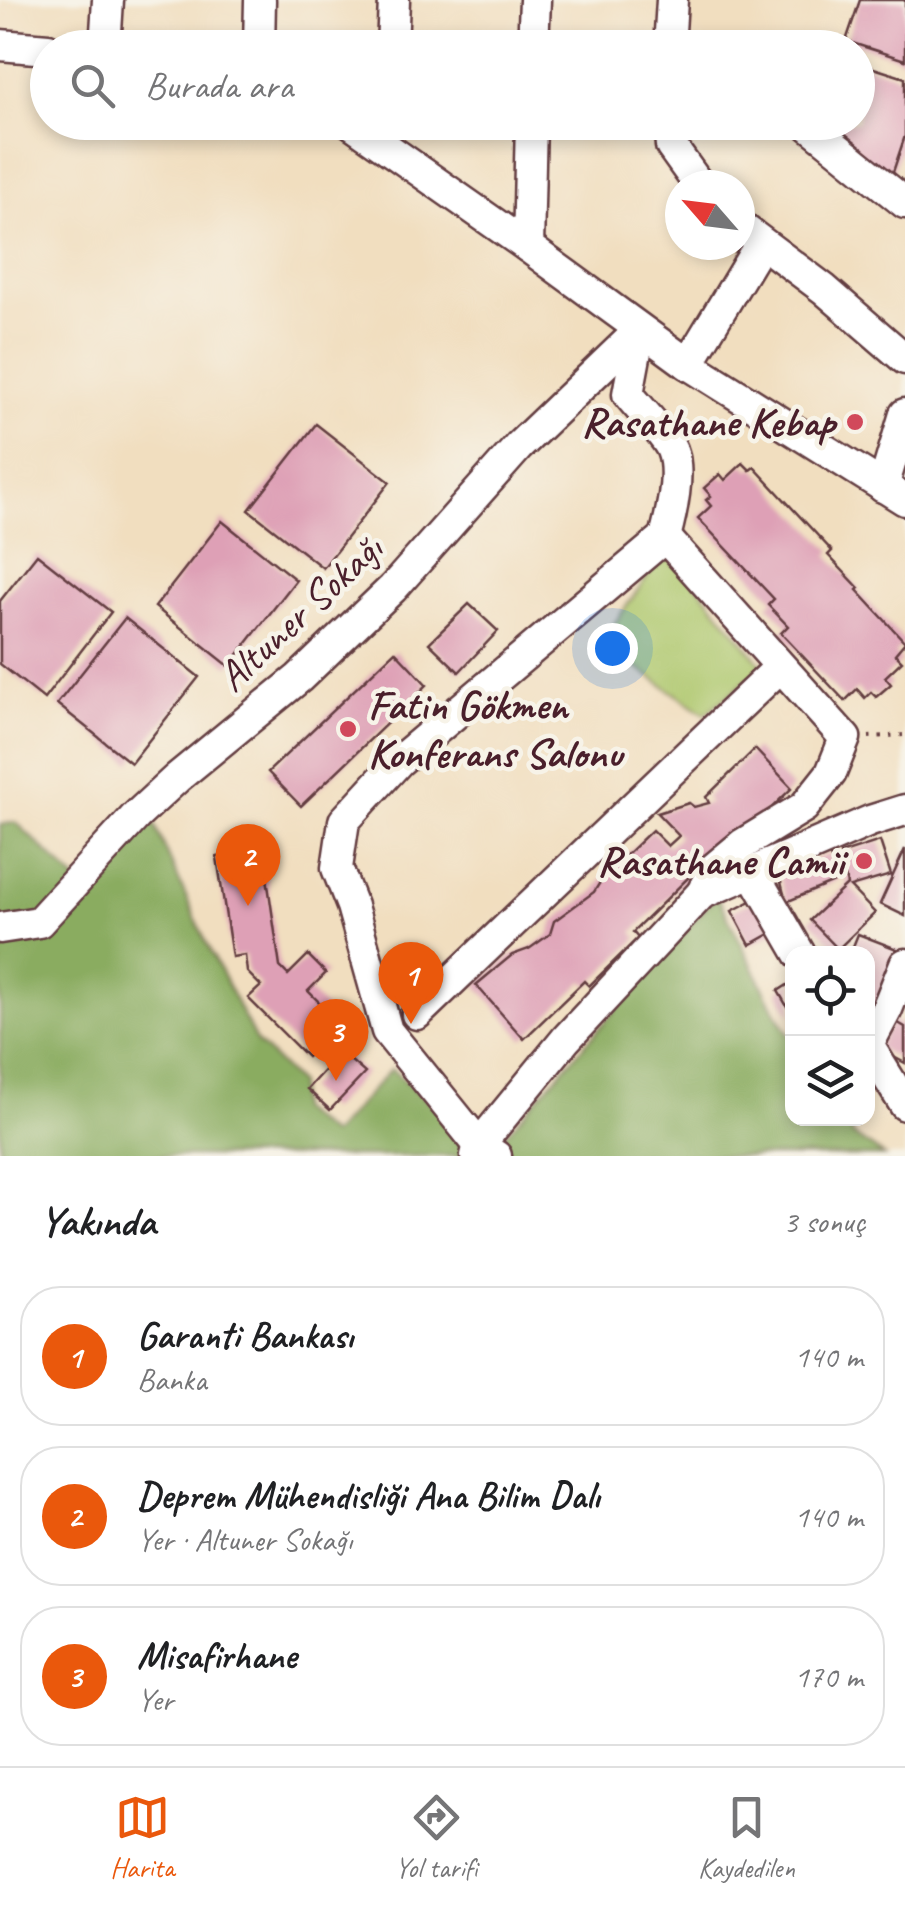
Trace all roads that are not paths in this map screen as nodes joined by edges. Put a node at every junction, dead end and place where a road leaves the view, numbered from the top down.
1 (108, 0) edge
2 (260, 0) edge
3 (394, 0) edge
4 (535, 0) edge
5 (672, 0) edge
6 (106, 30) edge
7 (259, 30) edge
8 (393, 30) edge
9 (534, 30) edge
10 (670, 30) edge
11 (0, 46) edge
12 (30, 48) edge
13 (395, 140) edge
14 (531, 140) edge
15 (670, 140) edge
16 (827, 140) edge
17 (688, 170) edge
18 (905, 204) edge
19 (755, 238) edge
20 (528, 247) junction
21 (738, 260) edge
22 (640, 330) junction
23 (905, 359) edge
24 (688, 364) junction
25 (904, 420) edge
26 (894, 493) edge
27 (666, 537) junction
28 (780, 666) junction
29 (905, 810) edge
30 (752, 871) junction
31 (701, 894) junction
32 (0, 928) edge
33 (795, 946) edge
34 (905, 964) edge
35 (416, 1014) dead end
36 (872, 1036) edge
37 (875, 1056) edge
38 (905, 1105) edge
39 (483, 1152) edge

1 - 6 street
2 - 7 street
3 - 8 street
4 - 9 street
5 - 10 street
11 - 12 street
13 - 20 street
14 - 20 street
15 - 17 street
16 - 18 street
19 - 23 street
20 - 22 street
21 - 24 street
22 - 24 street
22 - 27 street
22 - 32 street, Altuner Sokağı
24 - 26 street
25 - 26 street
27 - 28 street
27 - 39 street
28 - 31 street
28 - 35 street
29 - 30 street
30 - 31 street
30 - 33 street
31 - 39 street
34 - 36 street
37 - 38 street

